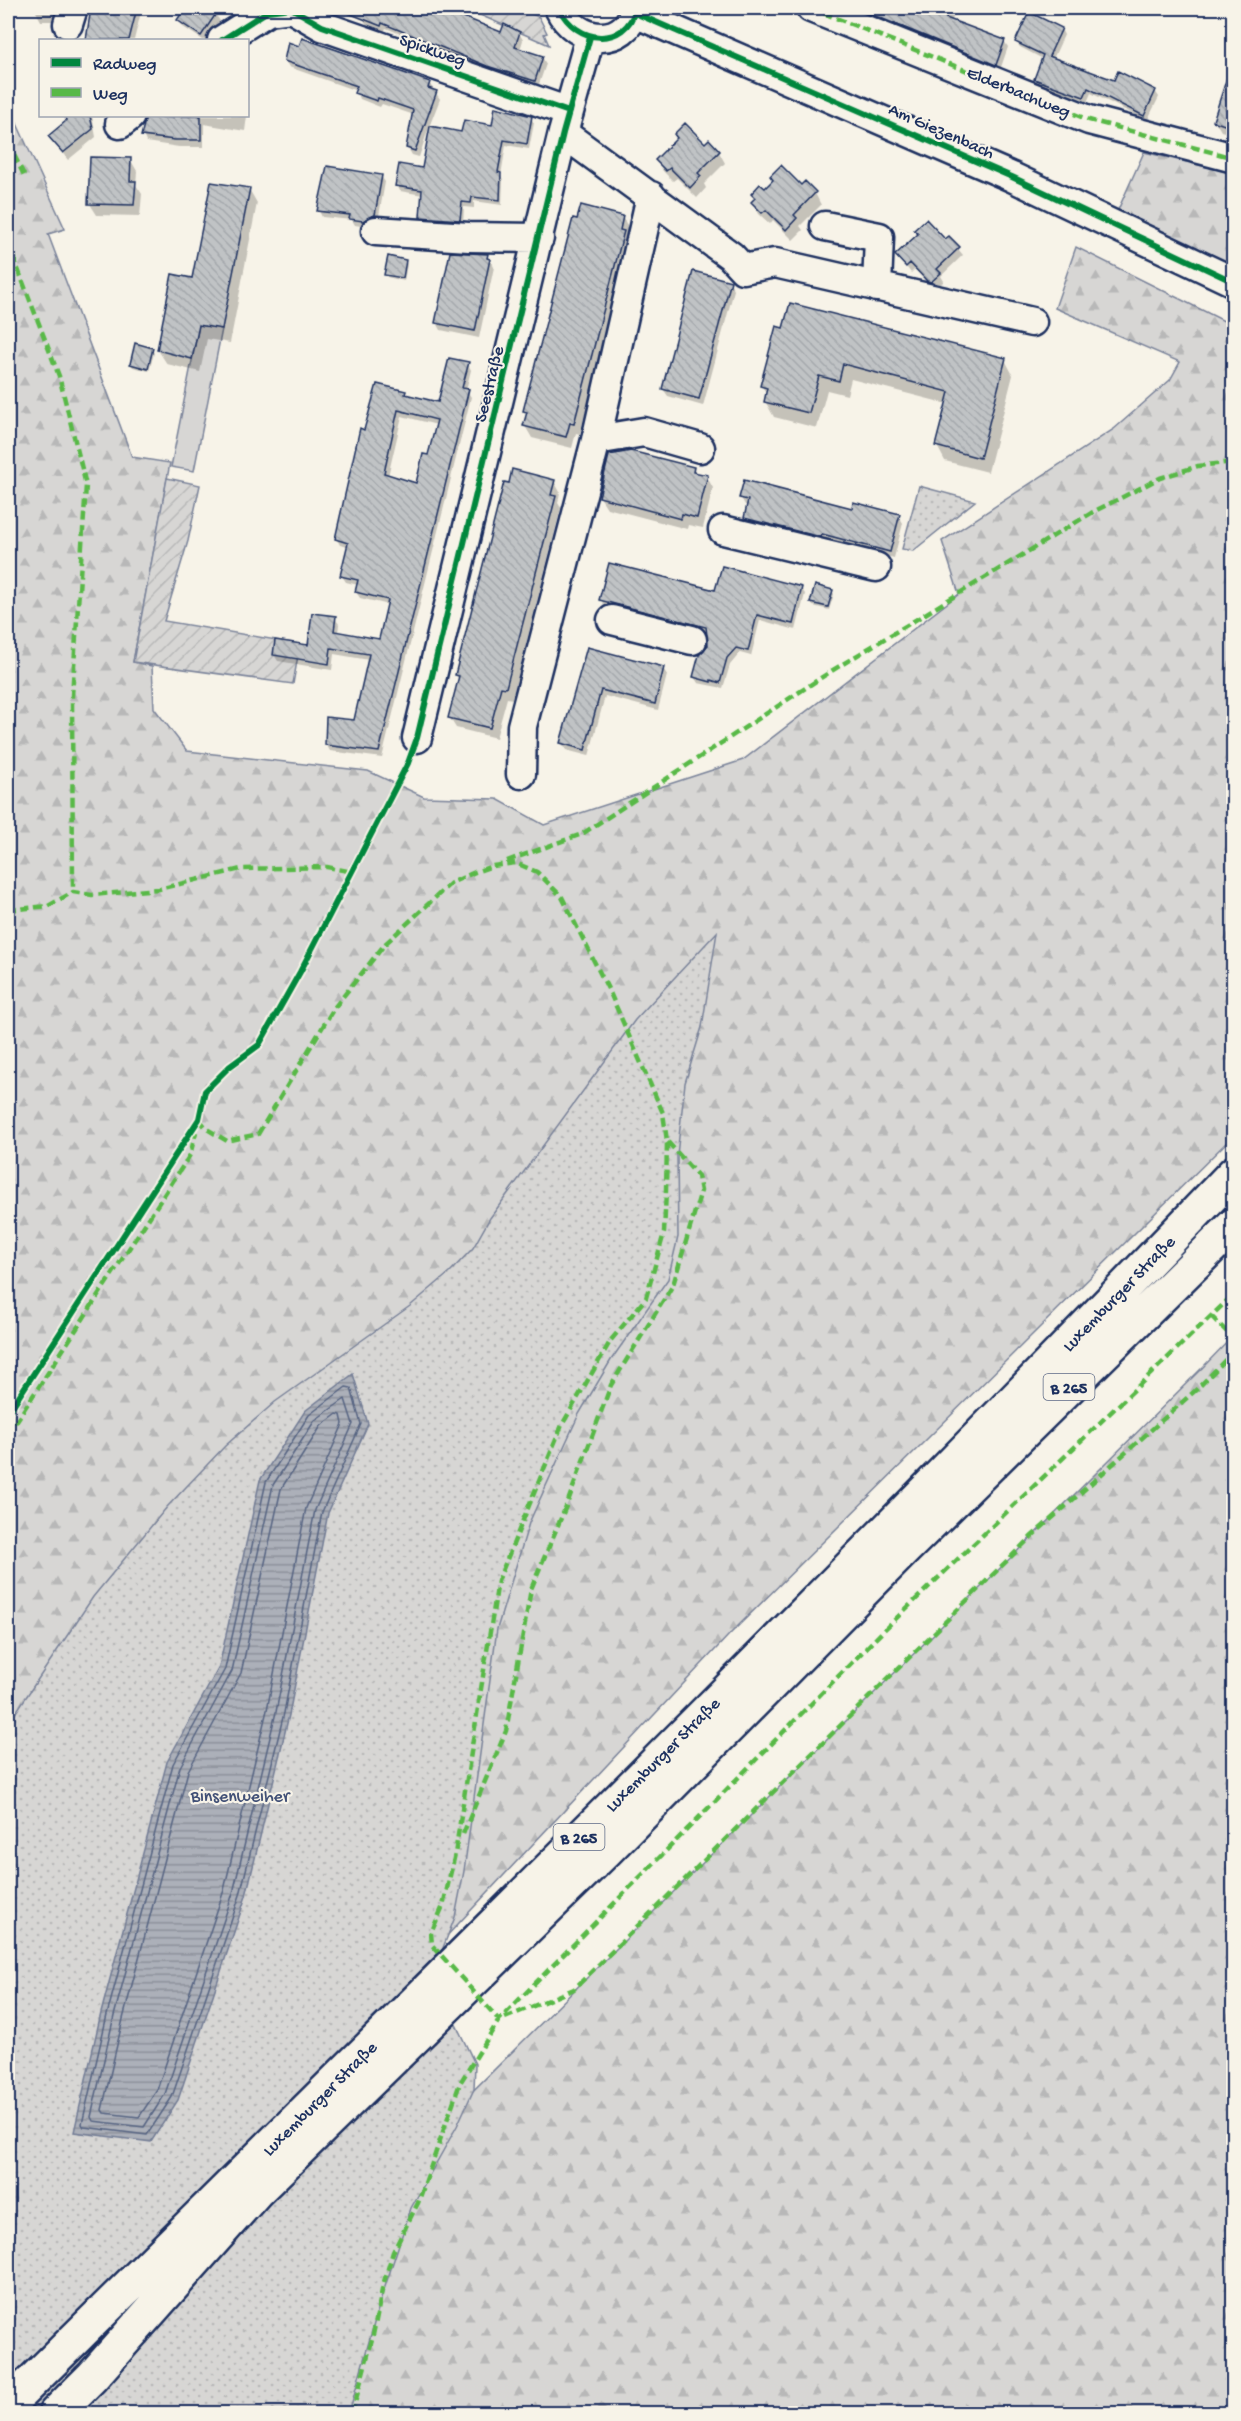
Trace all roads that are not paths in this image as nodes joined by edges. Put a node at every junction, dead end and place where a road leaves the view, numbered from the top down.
1 (560, 8) edge
2 (811, 8) edge
3 (635, 10) edge
4 (590, 37) junction
5 (224, 39) edge
6 (566, 122) junction
7 (1233, 158) edge
8 (651, 196) junction
9 (825, 226) dead end
10 (376, 231) dead end
11 (539, 238) junction
12 (1233, 282) edge
13 (877, 287) junction
14 (1032, 322) dead end
15 (596, 440) junction
16 (700, 448) dead end
17 (723, 530) dead end
18 (876, 567) dead end
19 (612, 620) dead end
20 (692, 640) dead end
21 (417, 738) dead end
22 (521, 774) dead end
23 (1233, 1173) edge
24 (1233, 1225) edge
25 (1233, 1254) edge
26 (905, 1550) junction
27 (8, 2405) edge
28 (55, 2414) edge

1 - 4 street
2 - 7 street, Elderbachweg
3 - 4 street
3 - 12 street, Am Giezenbach
4 - 6 street, Seestraße
5 - 6 street, Spickweg
6 - 8 street
6 - 11 street, Seestraße
8 - 13 street
8 - 15 street
9 - 13 street
10 - 11 street
11 - 21 street, Seestraße
13 - 14 street
15 - 16 street
15 - 22 street
17 - 18 street
19 - 20 street
23 - 27 main road, Luxemburger Straße / B 265
24 - 26 main road, Luxemburger Straße / B 265
25 - 26 main road
26 - 28 main road, Luxemburger Straße / B 265

